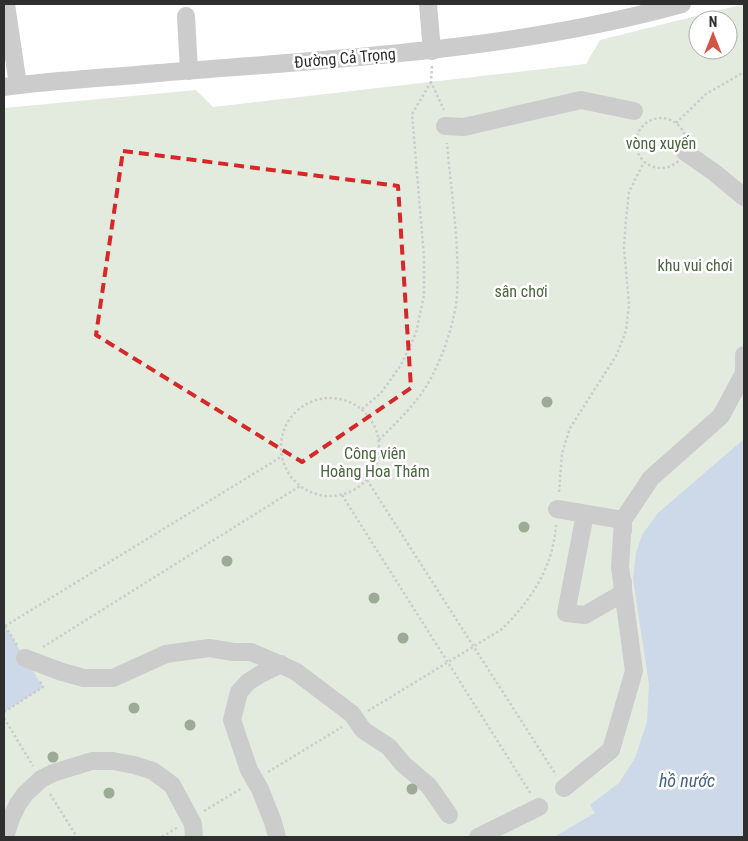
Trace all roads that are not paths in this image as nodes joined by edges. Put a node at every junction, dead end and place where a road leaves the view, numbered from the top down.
1 (6, 4) edge
2 (428, 4) edge
3 (682, 4) edge
4 (186, 16) dead end
5 (432, 51) junction
6 (189, 71) junction
7 (11, 86) edge
8 (634, 110) dead end
9 (445, 126) road end
10 (685, 152) road end
11 (744, 198) edge
12 (744, 354) edge
13 (557, 509) road end
14 (585, 514) junction
15 (623, 520) junction
16 (624, 593) junction
17 (25, 658) road end
18 (281, 664) junction
19 (564, 788) road end
20 (540, 807) road end
21 (450, 815) dead end
22 (5, 837) edge
23 (194, 837) edge
24 (277, 837) edge
25 (478, 837) edge

1 - 7 street
2 - 5 street
3 - 5 street, Đường Cả Trọng
4 - 6 street
5 - 6 street, Đường Cả Trọng
6 - 7 street, Đường Cả Trọng
8 - 9 street
10 - 11 street
12 - 15 street
13 - 14 street
14 - 15 street
14 - 16 street
15 - 16 street
16 - 19 street
17 - 18 street
18 - 21 street
18 - 24 street
20 - 25 street
22 - 23 street

